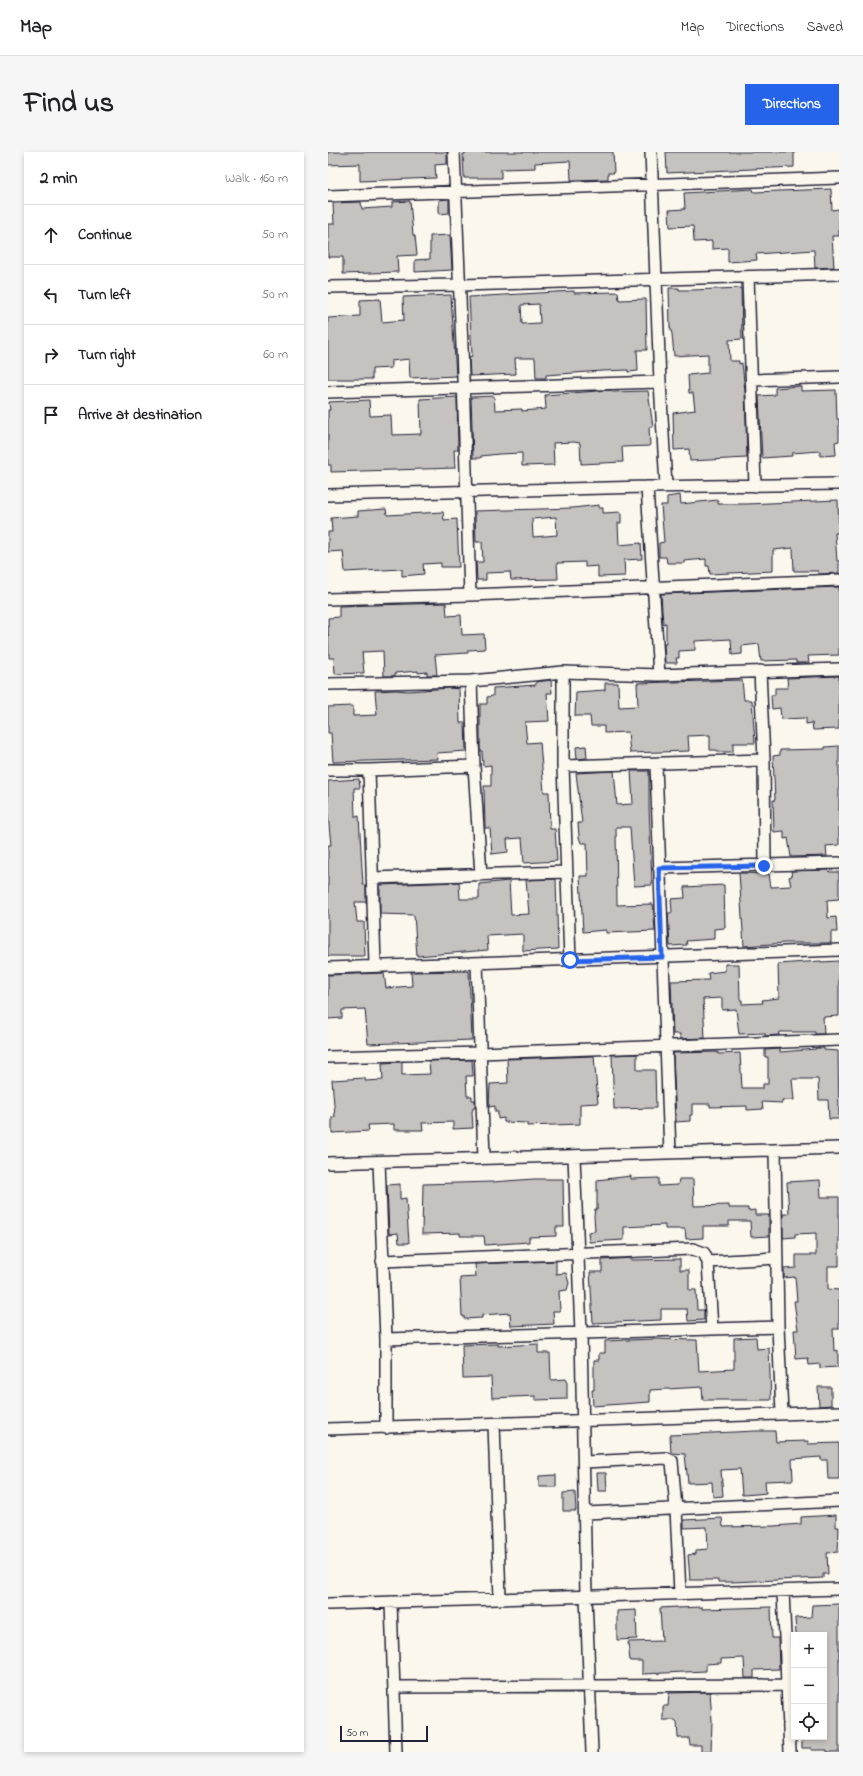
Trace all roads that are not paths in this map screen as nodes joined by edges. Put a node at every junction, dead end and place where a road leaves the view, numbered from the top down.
1 (454, 152) edge
2 (651, 152) edge
3 (839, 178) edge
4 (653, 184) junction
5 (456, 192) junction
6 (328, 196) edge
7 (839, 274) edge
8 (748, 277) junction
9 (656, 280) junction
10 (460, 285) junction
11 (328, 287) edge
12 (839, 377) edge
13 (752, 380) junction
14 (660, 382) junction
15 (463, 388) junction
16 (328, 392) edge
17 (839, 484) edge
18 (666, 486) junction
19 (755, 486) junction
20 (647, 487) junction
21 (466, 492) junction
22 (328, 495) edge
23 (839, 580) edge
24 (654, 586) junction
25 (470, 595) junction
26 (328, 599) edge
27 (839, 669) edge
28 (760, 671) junction
29 (563, 672) junction
30 (659, 674) junction
31 (471, 681) junction
32 (328, 684) edge
33 (764, 760) junction
34 (656, 764) junction
35 (474, 766) junction
36 (563, 766) junction
37 (328, 770) edge
38 (369, 770) junction
39 (839, 863) edge
40 (764, 866) junction
41 (659, 868) junction
42 (566, 872) junction
43 (481, 875) junction
44 (372, 878) junction
45 (839, 950) edge
46 (662, 957) junction
47 (570, 960) junction
48 (477, 963) junction
49 (375, 965) junction
50 (328, 968) edge
51 (839, 1040) edge
52 (666, 1045) junction
53 (480, 1053) junction
54 (328, 1057) edge
55 (839, 1148) edge
56 (775, 1150) junction
57 (670, 1152) junction
58 (574, 1156) junction
59 (484, 1158) junction
60 (379, 1162) junction
61 (328, 1163) edge
62 (577, 1254) junction
63 (776, 1258) junction
64 (382, 1261) junction
65 (708, 1262) junction
66 (778, 1327) junction
67 (712, 1329) junction
68 (581, 1333) junction
69 (386, 1339) junction
70 (839, 1412) edge
71 (782, 1413) junction
72 (583, 1421) junction
73 (494, 1424) junction
74 (386, 1428) junction
75 (328, 1429) edge
76 (584, 1462) junction
77 (839, 1502) edge
78 (676, 1509) junction
79 (586, 1513) junction
80 (839, 1589) edge
81 (783, 1590) junction
82 (680, 1594) junction
83 (586, 1596) junction
84 (500, 1599) junction
85 (391, 1602) junction
86 (328, 1604) edge
87 (786, 1685) junction
88 (590, 1686) junction
89 (394, 1687) junction
90 (396, 1752) edge
91 (592, 1752) edge
92 (790, 1752) edge

1 - 5 street
2 - 4 street
3 - 4 street
4 - 5 street
4 - 9 street
5 - 6 street
5 - 10 street
7 - 8 street
8 - 9 street
8 - 13 street
9 - 10 street
9 - 14 street
10 - 11 street
10 - 15 street
12 - 13 street
13 - 19 street
14 - 15 street
14 - 18 street
15 - 16 street
15 - 21 street
17 - 19 street
18 - 19 street
18 - 20 street
20 - 21 street
20 - 24 street
21 - 22 street
21 - 25 street
23 - 24 street
24 - 25 street
24 - 30 street
25 - 26 street
27 - 28 street
28 - 30 street
28 - 33 street
29 - 30 street
29 - 31 street
29 - 36 street
31 - 32 street
31 - 35 street
33 - 34 street
33 - 40 street
34 - 36 street
34 - 41 street
35 - 38 street
35 - 43 street
36 - 42 street
37 - 38 street
38 - 44 street
39 - 40 street
40 - 41 street
41 - 46 street
42 - 43 street
42 - 47 street
43 - 44 street
44 - 49 street
45 - 46 street
46 - 47 street
46 - 52 street
47 - 48 street
48 - 49 street
48 - 53 street
49 - 50 street
51 - 52 street
52 - 53 street
52 - 57 street
53 - 54 street
53 - 59 street
55 - 56 street
56 - 57 street
56 - 63 street
57 - 58 street
58 - 59 street
58 - 62 street
59 - 60 street
60 - 61 street
60 - 64 street
62 - 64 street
62 - 65 street
62 - 68 street
63 - 65 street
63 - 66 street
64 - 69 street
65 - 67 street
66 - 67 street
66 - 71 street
67 - 68 street
68 - 69 street
68 - 72 street
69 - 74 street
70 - 71 street
71 - 72 street
72 - 73 street
72 - 76 street
73 - 74 street
73 - 84 street
74 - 75 street
76 - 78 street
76 - 79 street
77 - 78 street
78 - 79 street
78 - 82 street
79 - 83 street
80 - 81 street
81 - 82 street
81 - 87 street
82 - 83 street
83 - 84 street
83 - 88 street
84 - 85 street
85 - 86 street
85 - 89 street
87 - 88 street
87 - 92 street
88 - 89 street
88 - 91 street
89 - 90 street

